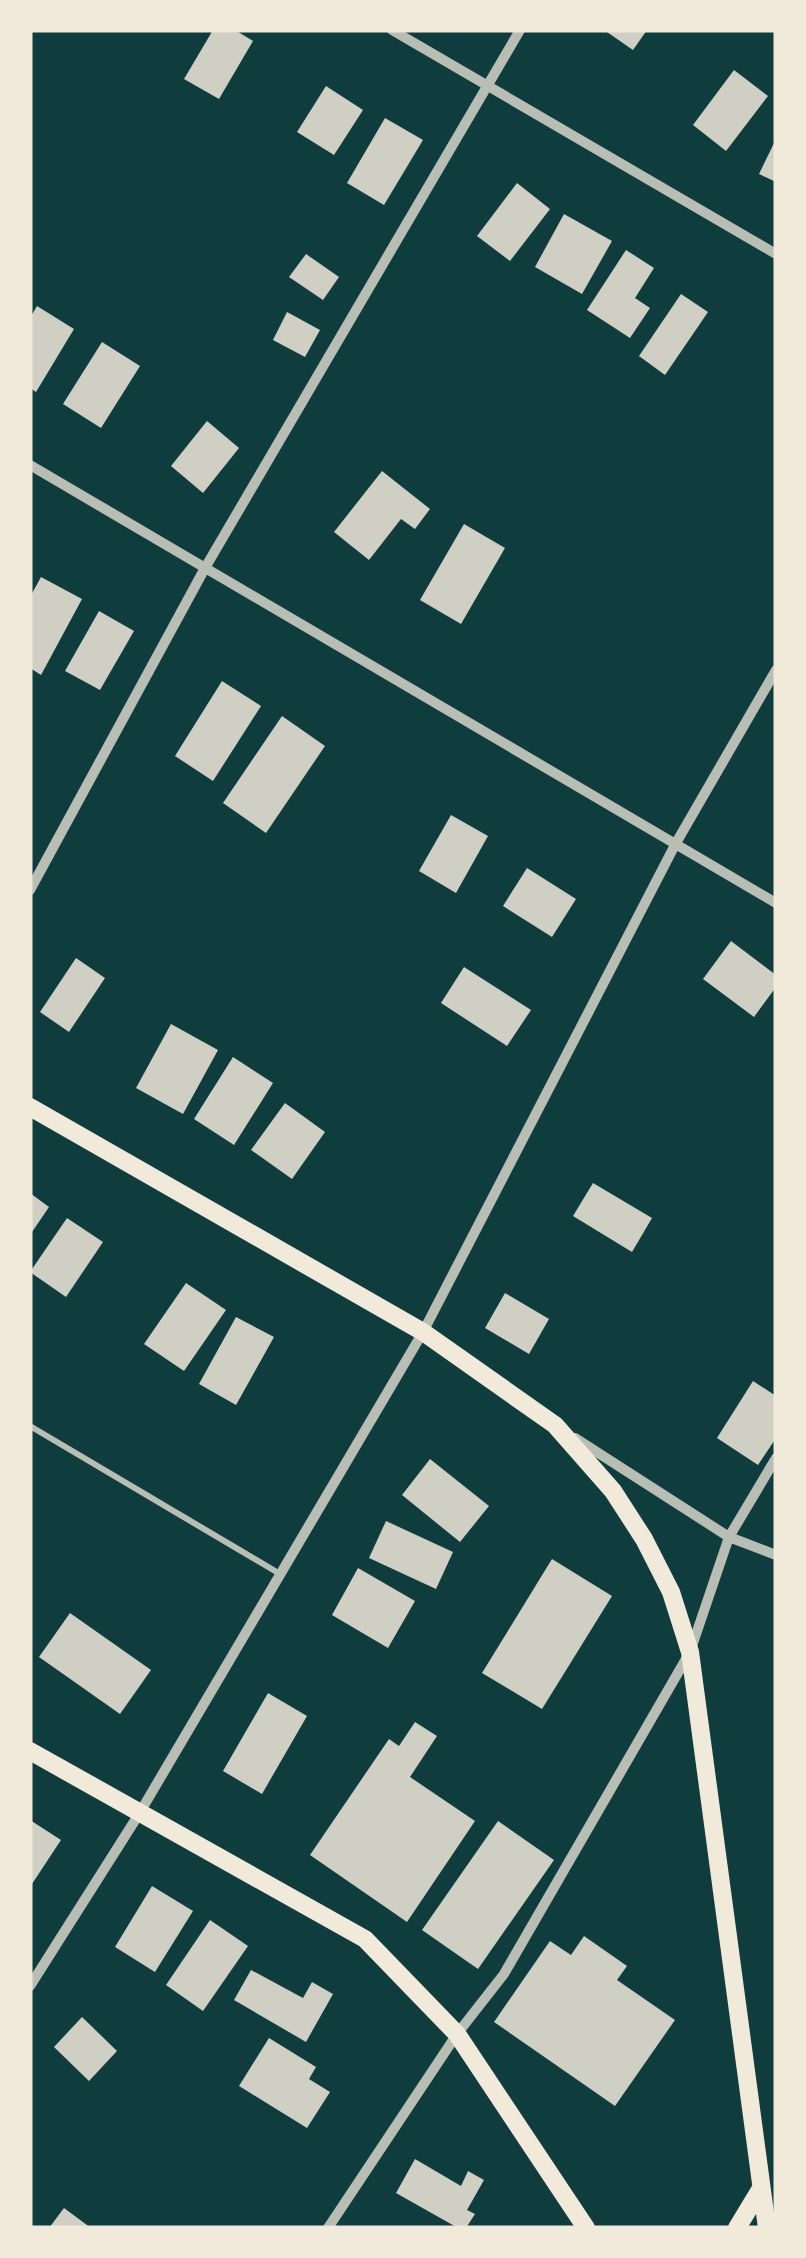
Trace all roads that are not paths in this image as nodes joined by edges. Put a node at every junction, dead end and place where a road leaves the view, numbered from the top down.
1 (392, 30) edge
2 (520, 30) edge
3 (488, 86) junction
4 (776, 254) edge
5 (30, 466) edge
6 (205, 568) junction
7 (776, 670) edge
8 (676, 843) junction
9 (30, 890) edge
10 (776, 903) edge
11 (30, 1107) edge
12 (423, 1332) junction
13 (30, 1426) edge
14 (555, 1426) junction
15 (776, 1458) edge
16 (729, 1537) junction
17 (776, 1555) edge
18 (280, 1574) junction
19 (690, 1652) junction
20 (30, 1751) edge
21 (139, 1814) junction
22 (30, 1986) edge
23 (458, 2034) junction
24 (760, 2190) junction
25 (328, 2228) edge
26 (586, 2228) edge
27 (738, 2228) edge
28 (768, 2228) edge

1 - 3 street
2 - 3 street
3 - 4 street
3 - 6 street
5 - 6 street
6 - 8 street
6 - 9 street
7 - 8 street
8 - 10 street
8 - 12 street
11 - 12 main road
12 - 14 main road
12 - 18 street
13 - 18 lane
14 - 16 street
14 - 19 main road
15 - 16 street
16 - 17 street
16 - 19 street
18 - 21 street
19 - 23 street
19 - 24 main road
20 - 21 main road
21 - 22 street
21 - 23 main road
23 - 25 street
23 - 26 main road
24 - 27 main road
24 - 28 main road

